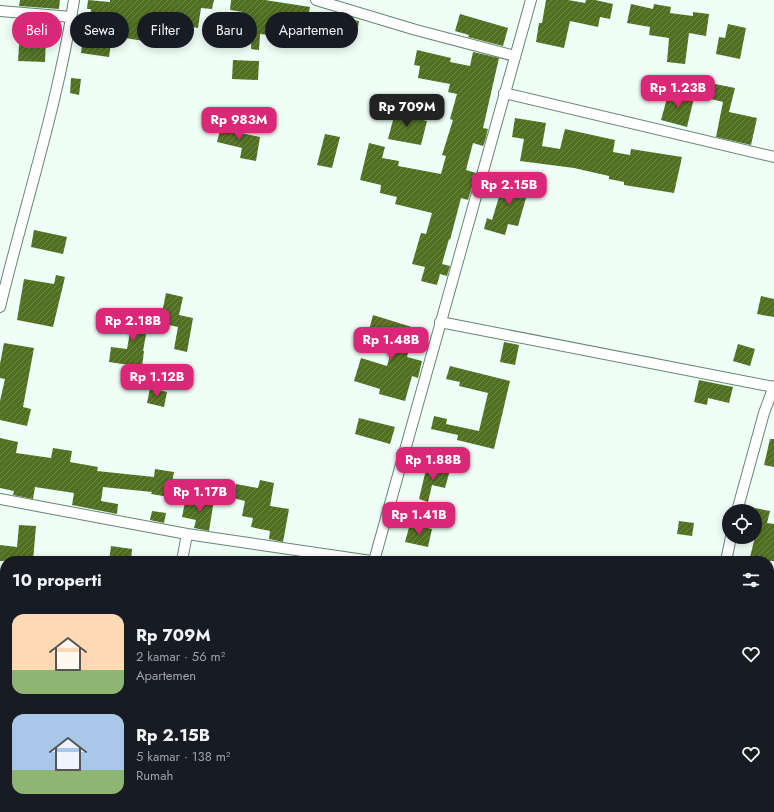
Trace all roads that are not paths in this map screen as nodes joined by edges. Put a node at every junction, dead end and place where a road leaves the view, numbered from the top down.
1 (74, 0) edge
2 (316, 0) edge
3 (531, 0) edge
4 (0, 11) edge
5 (72, 12) edge
6 (70, 17) edge
7 (70, 22) edge
8 (514, 56) junction
9 (504, 94) junction
10 (774, 157) edge
11 (0, 307) edge
12 (440, 322) junction
13 (774, 386) edge
14 (769, 414) edge
15 (0, 499) edge
16 (739, 504) edge
17 (187, 534) junction
18 (730, 544) edge
19 (183, 556) edge
20 (338, 556) edge
21 (373, 556) edge
22 (727, 556) edge

1 - 5 street
2 - 8 street
3 - 8 street
4 - 6 street
7 - 11 street
8 - 9 street
9 - 10 street
9 - 12 street
12 - 13 street
12 - 21 street
13 - 14 street
14 - 16 street
15 - 17 street
17 - 19 street
17 - 20 street
18 - 22 street

